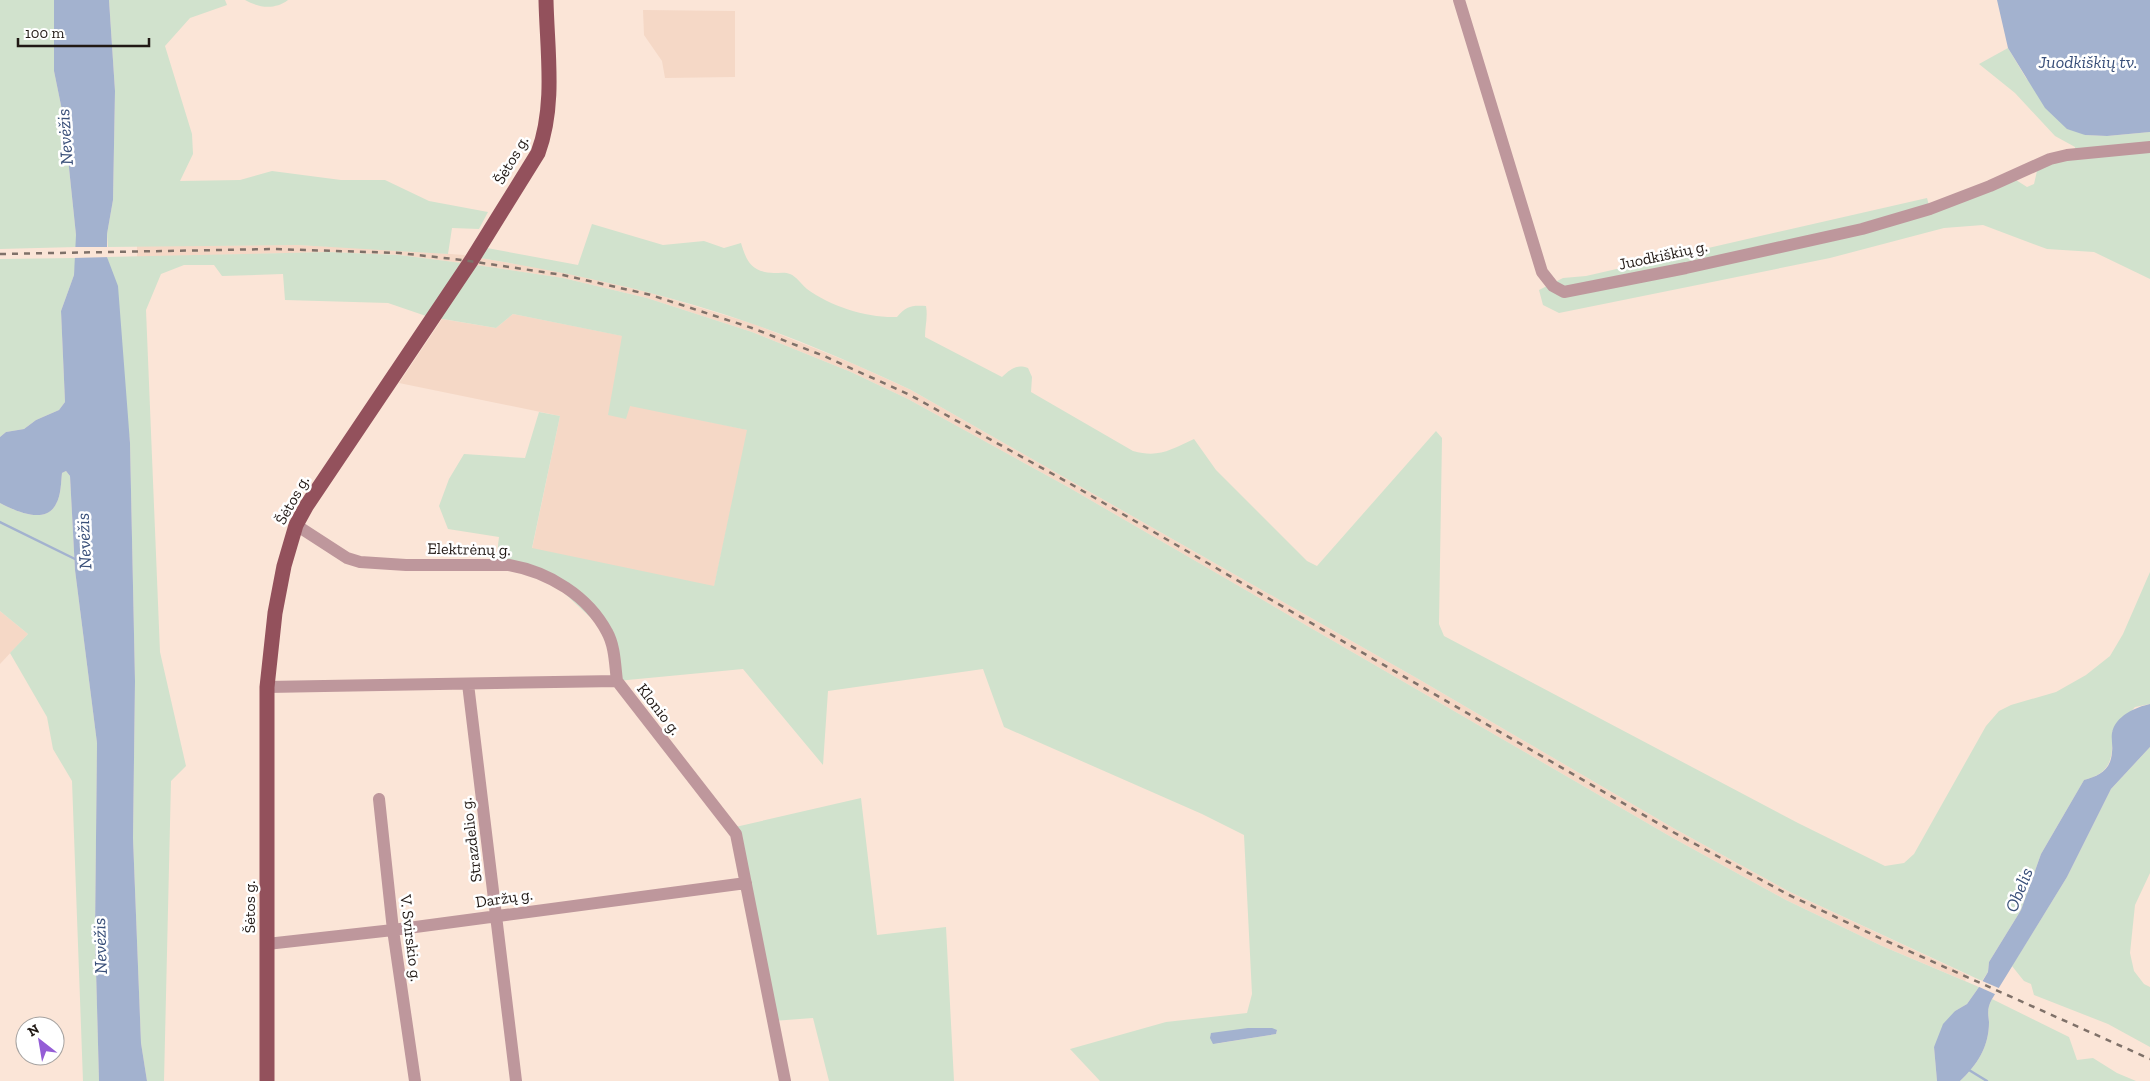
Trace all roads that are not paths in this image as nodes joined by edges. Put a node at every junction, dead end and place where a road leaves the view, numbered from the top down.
1 (546, 0) edge
2 (1459, 0) edge
3 (2150, 147) edge
4 (296, 525) junction
5 (617, 681) junction
6 (468, 684) junction
7 (267, 687) junction
8 (379, 799) dead end
9 (746, 882) junction
10 (497, 915) junction
11 (393, 930) junction
12 (267, 944) junction
13 (266, 1081) edge
14 (415, 1081) edge
15 (516, 1081) edge
16 (785, 1081) edge

1 - 4 main road, Šėtos g.
2 - 3 street, Juodkiškių g.
4 - 5 street, Elektrėnų g.
4 - 7 main road, Šėtos g.
5 - 6 street, Klonio g.
5 - 9 street, Klonio g.
6 - 7 street, Klonio g.
6 - 10 street, Strazdelio g.
7 - 12 main road, Šėtos g.
8 - 11 street, V. Svirskio g.
9 - 10 street, Daržų g.
9 - 16 street, Klonio g.
10 - 11 street, Daržų g.
10 - 15 street, Strazdelio g.
11 - 12 street, Daržų g.
11 - 14 street, V. Svirskio g.
12 - 13 main road, Šėtos g.

